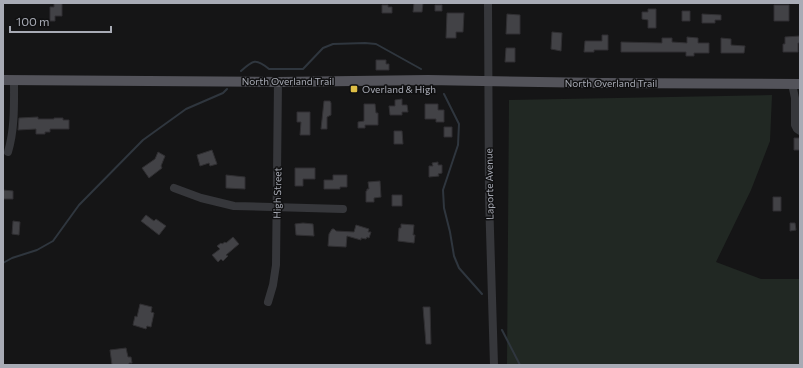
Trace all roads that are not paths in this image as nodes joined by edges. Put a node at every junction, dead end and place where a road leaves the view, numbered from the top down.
1 (488, 3) edge
2 (3, 80) edge
3 (14, 80) junction
4 (278, 82) junction
5 (488, 82) junction
6 (796, 84) edge
7 (800, 131) edge
8 (8, 152) dead end
9 (174, 188) dead end
10 (277, 208) junction
11 (343, 209) dead end
12 (268, 302) dead end
13 (494, 365) edge

1 - 5 street, Laporte Avenue
2 - 3 main road, North Overland Trail
3 - 4 main road, North Overland Trail
3 - 8 street
4 - 5 main road, North Overland Trail
4 - 10 street, High Street
5 - 6 main road, North Overland Trail
5 - 13 street, Laporte Avenue
6 - 7 street
9 - 10 street
10 - 11 street
10 - 12 street, High Street

